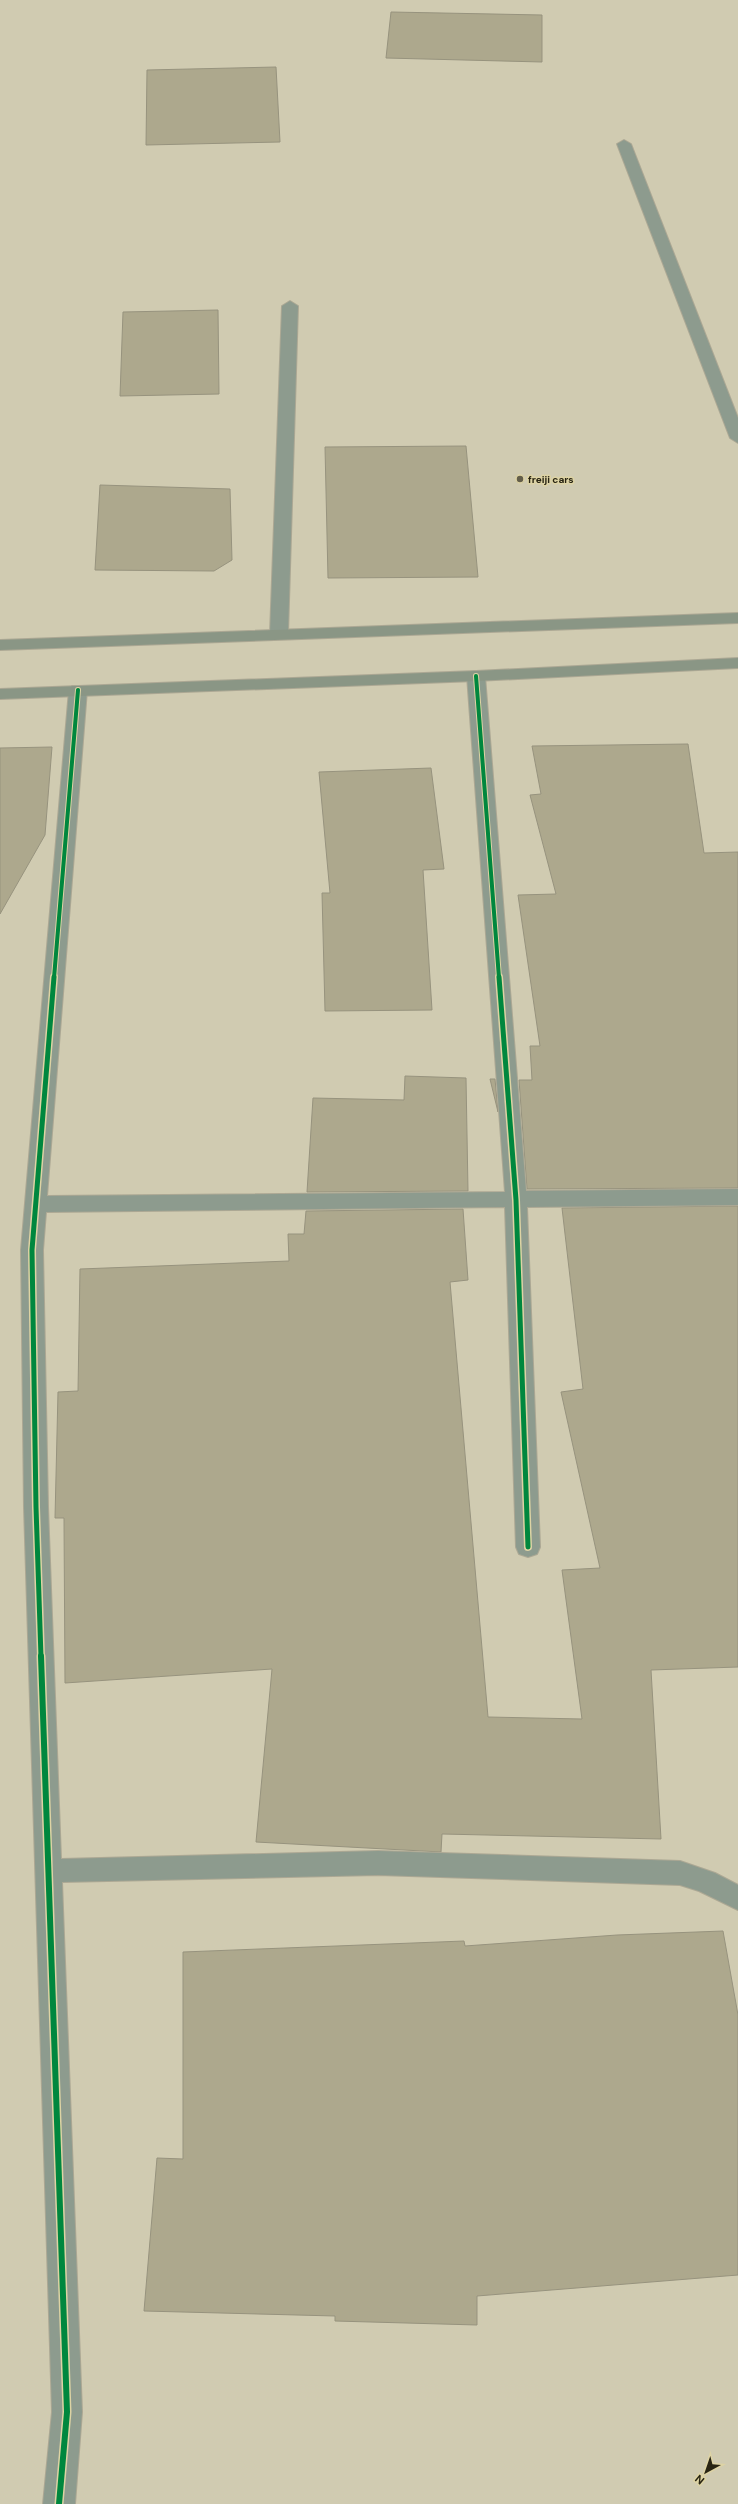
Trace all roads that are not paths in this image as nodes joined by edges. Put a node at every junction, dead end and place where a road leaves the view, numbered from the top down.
1 (624, 144) dead end
2 (290, 306) dead end
3 (738, 438) edge
4 (738, 618) edge
5 (279, 634) junction
6 (0, 645) edge
7 (738, 663) edge
8 (476, 676) junction
9 (78, 690) junction
10 (0, 694) edge
11 (738, 1197) edge
12 (516, 1200) junction
13 (36, 1204) junction
14 (528, 1547) dead end
15 (50, 1871) junction
16 (738, 1898) edge
17 (59, 2504) edge

1 - 3 street
2 - 5 street
4 - 5 highway
5 - 6 highway
7 - 8 highway
8 - 9 highway
8 - 12 street
9 - 10 highway
9 - 13 street
11 - 12 street
12 - 13 street
12 - 14 street
13 - 15 street
15 - 16 street
15 - 17 street

